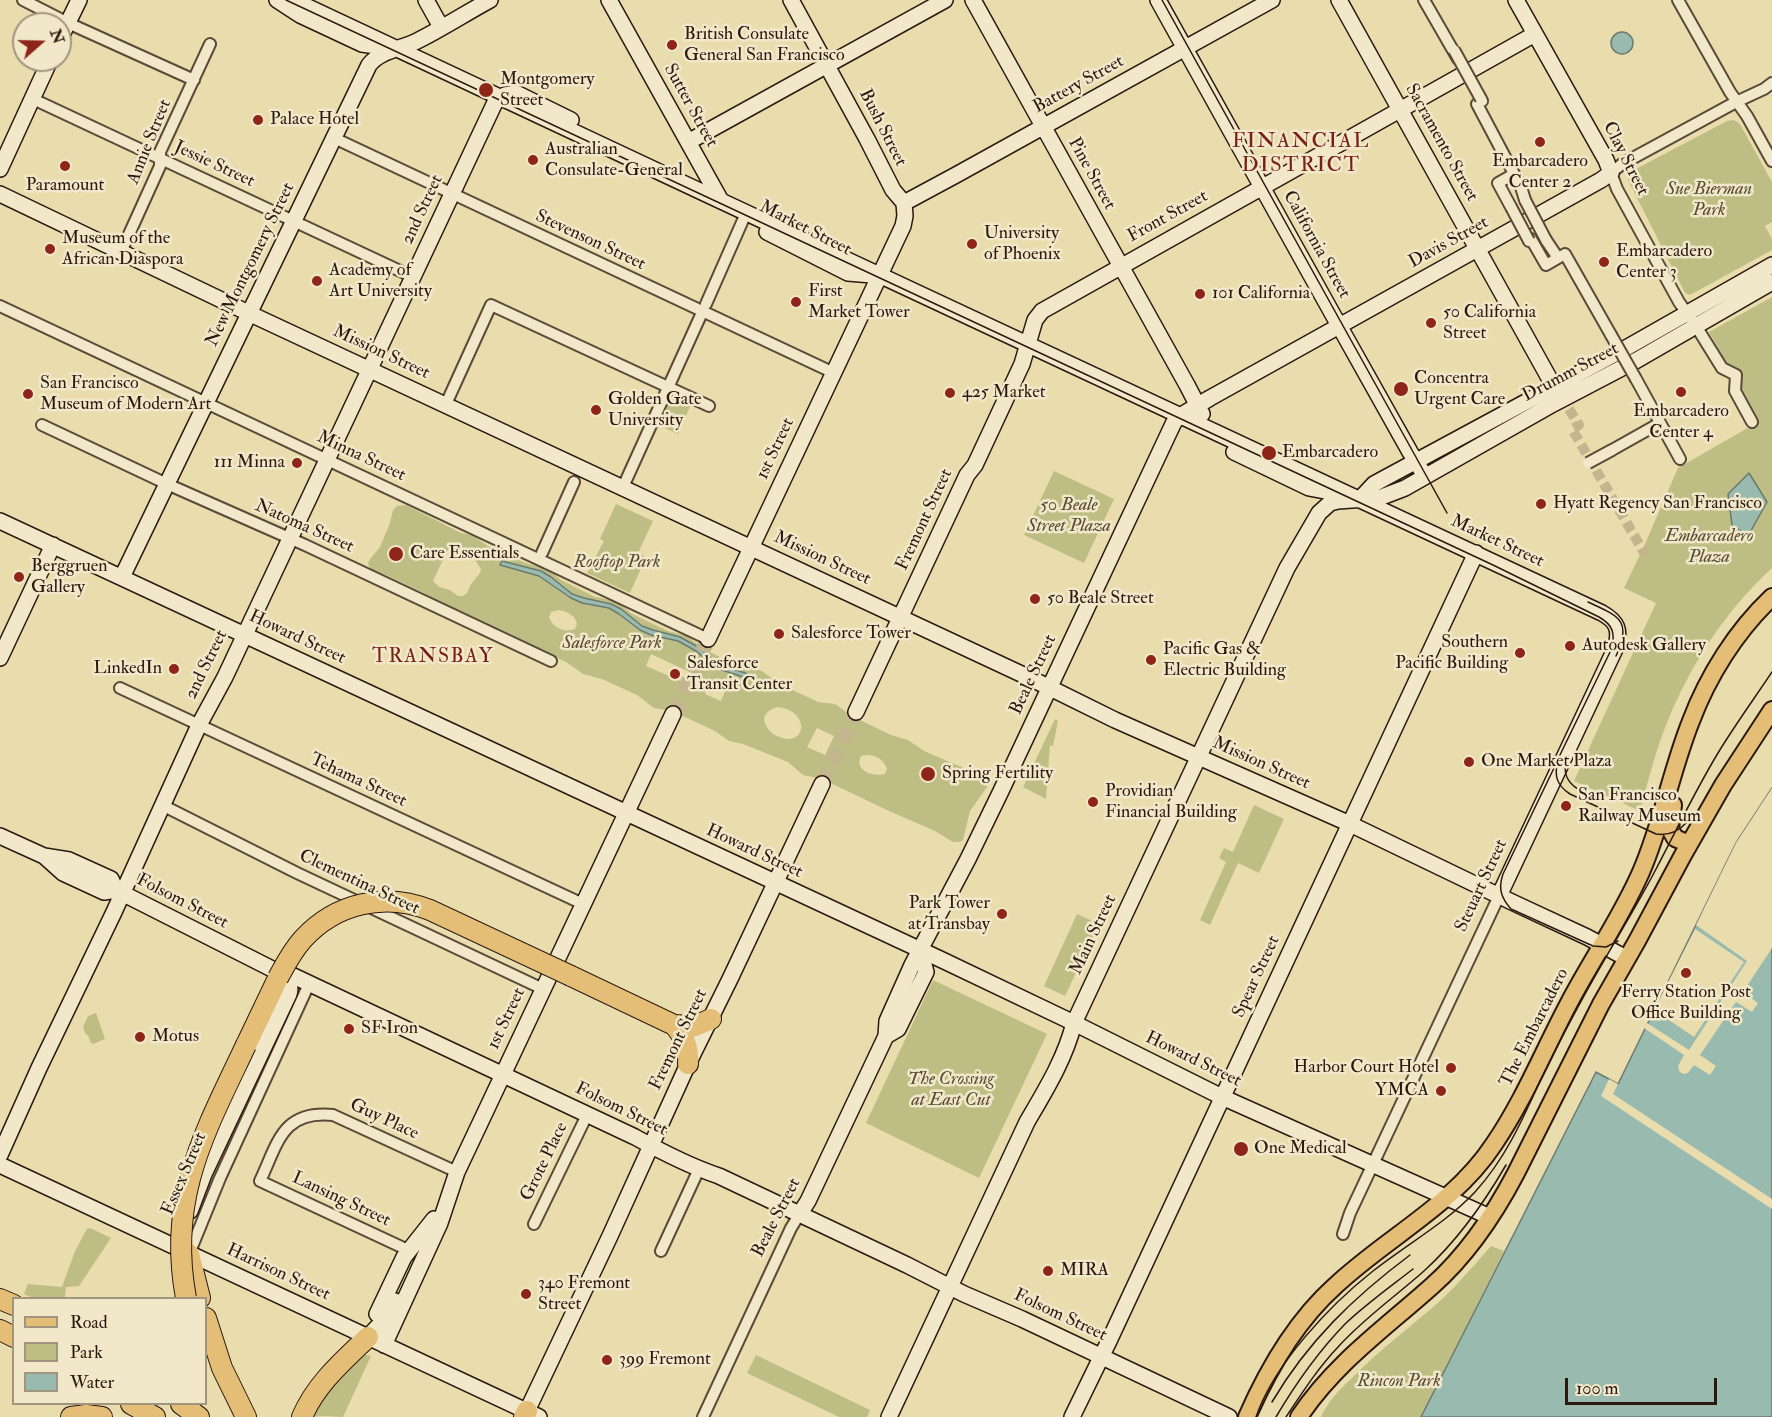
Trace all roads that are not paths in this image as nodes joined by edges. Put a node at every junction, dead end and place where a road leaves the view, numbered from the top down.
1 (23, 0) edge
2 (79, 0) edge
3 (277, 0) edge
4 (293, 0) edge
5 (303, 0) edge
6 (426, 0) edge
7 (490, 0) edge
8 (609, 0) edge
9 (791, 0) edge
10 (945, 0) edge
11 (973, 0) edge
12 (1158, 0) edge
13 (1272, 0) edge
14 (1339, 0) edge
15 (1425, 0) edge
16 (1516, 0) edge
17 (1678, 0) edge
18 (48, 12) edge
19 (72, 14) edge
20 (332, 18) junction
21 (72, 24) edge
22 (441, 27) junction
23 (1535, 34) junction
24 (210, 44) dead end
25 (1185, 48) junction
26 (398, 49) junction
27 (1458, 59) dead end
28 (827, 66) junction
29 (45, 72) edge
30 (194, 80) junction
31 (1768, 86) edge
32 (498, 96) junction
33 (33, 99) junction
34 (1736, 102) junction
35 (1400, 110) junction
36 (1043, 127) junction
37 (334, 138) junction
38 (688, 142) junction
39 (160, 159) junction
40 (698, 161) junction
41 (1772, 161) edge
42 (0, 169) edge
43 (1611, 173) junction
44 (1515, 174) junction
45 (679, 181) junction
46 (1262, 187) junction
47 (0, 194) edge
48 (452, 194) junction
49 (720, 200) junction
50 (904, 203) junction
51 (743, 220) junction
52 (294, 221) junction
53 (1478, 249) junction
54 (121, 252) junction
55 (1558, 258) junction
56 (1772, 265) edge
57 (1120, 266) junction
58 (880, 275) junction
59 (413, 277) junction
60 (1772, 282) edge
61 (706, 304) dead end
62 (0, 306) edge
63 (1687, 312) junction
64 (249, 313) junction
65 (700, 317) dead end
66 (1339, 326) junction
67 (1696, 326) junction
68 (1027, 344) junction
69 (369, 369) junction
70 (834, 373) junction
71 (668, 387) junction
72 (1558, 393) junction
73 (206, 402) junction
74 (446, 404) junction
75 (709, 406) dead end
76 (1197, 406) junction
77 (1180, 416) junction
78 (1752, 422) dead end
79 (1660, 423) junction
80 (42, 425) dead end
81 (1210, 430) junction
82 (327, 459) junction
83 (1680, 459) dead end
84 (1416, 461) junction
85 (1588, 463) dead end
86 (1425, 476) junction
87 (574, 482) dead end
88 (167, 484) junction
89 (623, 487) junction
90 (1360, 499) junction
91 (0, 521) edge
92 (290, 538) junction
93 (53, 545) junction
94 (752, 547) junction
95 (542, 553) dead end
96 (1476, 553) junction
97 (122, 576) junction
98 (1772, 597) edge
99 (901, 617) junction
100 (1615, 623) joint
101 (247, 630) junction
102 (708, 639) joint
103 (0, 658) edge
104 (551, 661) dead end
105 (120, 687) dead end
106 (1050, 688) junction
107 (1772, 710) edge
108 (856, 712) tunnel mouth
109 (673, 714) tunnel mouth
110 (199, 725) junction
111 (1199, 758) junction
112 (1676, 767) junction
113 (822, 784) tunnel mouth
114 (162, 805) junction
115 (1672, 811) junction
116 (626, 813) junction
117 (1350, 824) junction
118 (1701, 824) junction
119 (0, 836) edge
120 (1689, 844) junction
121 (775, 884) junction
122 (119, 892) junction
123 (1499, 897) junction
124 (583, 904) junction
125 (1601, 944) junction
126 (920, 950) junction
127 (1626, 958) junction
128 (282, 974) junction
129 (309, 984) junction
130 (543, 989) junction
131 (711, 1019) junction
132 (1074, 1023) junction
133 (674, 1025) junction
134 (688, 1064) junction
135 (503, 1075) junction
136 (1222, 1097) junction
137 (587, 1115) junction
138 (650, 1145) junction
139 (0, 1155) edge
140 (1373, 1163) junction
141 (0, 1165) edge
142 (699, 1169) junction
143 (457, 1172) junction
144 (260, 1181) joint
145 (1447, 1198) junction
146 (799, 1215) junction
147 (1491, 1217) junction
148 (434, 1219) junction
149 (534, 1224) dead end
150 (1343, 1234) dead end
151 (408, 1250) junction
152 (661, 1251) dead end
153 (189, 1254) junction
154 (951, 1287) junction
155 (186, 1297) edge
156 (200, 1297) edge
157 (207, 1321) edge
158 (347, 1328) junction
159 (376, 1341) junction
160 (1101, 1356) junction
161 (207, 1362) edge
162 (83, 1405) edge
163 (133, 1405) edge
164 (143, 1405) edge
165 (182, 1405) edge
166 (530, 1415) edge
167 (64, 1417) edge
168 (71, 1417) edge
169 (102, 1417) edge
170 (155, 1417) edge
171 (163, 1417) edge
172 (199, 1417) edge
173 (244, 1417) edge
174 (302, 1417) edge
175 (703, 1417) edge
176 (889, 1417) edge
177 (1072, 1417) edge
178 (1229, 1417) edge
179 (1247, 1417) edge
180 (1299, 1417) edge

1 - 18 street
2 - 19 street
3 - 26 street, Market Street
4 - 20 street, Market Street
5 - 20 street, Market Street
6 - 22 street
7 - 22 street
8 - 38 street, Sutter Street
9 - 28 street, Bush Street
10 - 28 street
11 - 36 street, Pine Street
12 - 25 street, California Street
13 - 25 street, Battery Street
14 - 35 street, Sacramento Street
15 - 27 street
15 - 44 street, bridge
16 - 23 street, Clay Street
17 - 34 street
20 - 26 street, Market Street
21 - 30 street
22 - 26 street
23 - 35 street, Front Street
23 - 43 street, Clay Street
24 - 30 street, Annie Street
25 - 36 street, Battery Street
25 - 46 street, California Street
26 - 32 street, Market Street
26 - 37 street, New Montgomery Street
28 - 38 street
28 - 50 street, Bush Street
29 - 33 street
30 - 39 street, Annie Street
31 - 34 street, Davis Street
32 - 45 street, Market Street
32 - 48 street, 2nd Street
33 - 39 street, Jessie Street
33 - 42 street
34 - 41 street
34 - 43 street, Davis Street
35 - 46 street, Front Street
35 - 53 street, Sacramento Street
36 - 50 street, Battery Street
36 - 57 street, Pine Street
37 - 48 street, Stevenson Street
37 - 52 street, New Montgomery Street
38 - 40 street, Sutter Street
39 - 52 street, Jessie Street
39 - 54 street, Annie Street
40 - 45 street
40 - 49 street, Sutter Street
43 - 53 street, Davis Street
43 - 63 street, Clay Street
44 - 55 street, bridge
44 - 55 street, bridge
45 - 49 street, Market Street
46 - 57 street, Front Street
46 - 66 street, California Street
47 - 54 street, Mission Street
48 - 59 street, 2nd Street
48 - 70 street, Stevenson Street
49 - 51 street, Market Street
49 - 58 street, Market Street
50 - 58 street
51 - 58 street, Market Street
51 - 61 street
52 - 59 street, Jessie Street
52 - 64 street, New Montgomery Street
53 - 66 street, Davis Street
53 - 72 street, Sacramento Street
54 - 64 street, Mission Street
55 - 79 street, bridge
56 - 63 street, Drumm Street
57 - 68 street, Front Street
57 - 76 street, Pine Street
58 - 68 street, Market Street
58 - 70 street, 1st Street
59 - 69 street, 2nd Street
60 - 67 street, Drumm Street
62 - 73 street, Minna Street
63 - 67 street, Clay Street
63 - 72 street, Drumm Street
64 - 69 street, Mission Street
64 - 73 street, New Montgomery Street
65 - 71 street
66 - 76 street, Davis Street
66 - 84 street, California Street
67 - 72 street, Drumm Street
67 - 78 street, Clay Street
68 - 77 street, Market Street
68 - 99 street, Fremont Street
69 - 74 street, Mission Street
69 - 82 street, 2nd Street
70 - 94 street, 1st Street
71 - 74 street
71 - 75 street
71 - 89 street
72 - 84 street, Drumm Street
72 - 86 street, Drumm Street
73 - 82 street, Minna Street
73 - 88 street, New Montgomery Street
74 - 89 street, Mission Street
76 - 77 street, Davis Street
76 - 81 street, Pine Street
77 - 81 street, Market Street
77 - 90 street, Market Street
77 - 106 street, Beale Street
79 - 83 street
79 - 85 street, bridge
80 - 88 street, Natoma Street
81 - 90 street, Market Street
82 - 92 street, 2nd Street
82 - 102 street, Minna Street
84 - 86 street, California Street
84 - 90 street, Drumm Street
86 - 90 street, Drumm Street
87 - 95 street
88 - 92 street, Natoma Street
88 - 97 street, New Montgomery Street
89 - 94 street, Mission Street
90 - 96 street, Market Street
90 - 111 street, Main Street
91 - 93 street, Howard Street
92 - 101 street, 2nd Street
92 - 104 street, Natoma Street
93 - 97 street, Howard Street
93 - 103 street
94 - 99 street, Mission Street
94 - 102 street, 1st Street
96 - 100 street, Market Street
96 - 117 street, Spear Street
97 - 101 street, Howard Street
98 - 112 main road, The Embarcadero
99 - 106 street, Mission Street
99 - 108 street, Fremont Street
100 - 123 street, Steuart Street
101 - 110 street, 2nd Street
101 - 116 street, Howard Street
105 - 110 street, Tehama Street
106 - 111 street, Mission Street
106 - 126 street, Beale Street
107 - 118 main road
109 - 116 street, 1st Street
110 - 114 street, 2nd Street
110 - 124 street, Tehama Street
111 - 117 street, Mission Street
111 - 132 street, Main Street
112 - 115 main road
112 - 125 main road, The Embarcadero
113 - 121 street, Fremont Street
114 - 122 street, 2nd Street
114 - 130 street, Clementina Street
115 - 118 main road
115 - 120 main road
116 - 121 street, Howard Street
116 - 124 street, 1st Street
117 - 123 street, Mission Street
117 - 136 street, Spear Street
118 - 120 main road
119 - 122 street, Folsom Street
120 - 127 main road
121 - 126 street, Howard Street
121 - 131 street, Fremont Street
122 - 128 street, Folsom Street
122 - 139 street, 2nd Street
123 - 125 street, Mission Street
123 - 140 street, Steuart Street
124 - 130 street, 1st Street
125 - 127 street, Mission Street
125 - 145 main road, The Embarcadero
126 - 132 street, Howard Street
126 - 146 street, Beale Street
127 - 147 main road
128 - 129 street, Folsom Street
128 - 153 street, Essex Street
129 - 135 street, Folsom Street
129 - 153 street, Essex Street
130 - 135 street, 1st Street
131 - 133 highway
131 - 134 street, Fremont Street
132 - 136 street, Howard Street
132 - 154 street, Main Street
133 - 134 highway
133 - 155 highway, bridge
134 - 138 street, Fremont Street
135 - 137 street, Folsom Street
135 - 143 street, 1st Street
136 - 140 street, Howard Street
136 - 160 street, Spear Street
137 - 138 street, Folsom Street
137 - 149 street, Grote Place
138 - 142 street, Folsom Street
138 - 166 street, Fremont Street
140 - 145 street, Howard Street
140 - 150 street, Steuart Street
141 - 153 street, Harrison Street
142 - 146 street, Folsom Street
142 - 152 street
143 - 144 street, Guy Place
143 - 148 street
143 - 159 street, 1st Street
144 - 151 street, Lansing Street
145 - 147 street, Howard Street
145 - 179 main road, The Embarcadero
146 - 154 street, Folsom Street
146 - 175 street, Beale Street
147 - 180 main road
148 - 151 street
148 - 159 street
151 - 158 street
153 - 156 highway
153 - 158 street, Harrison Street
154 - 160 street, Folsom Street
154 - 176 street, Main Street
157 - 173 highway
158 - 159 street, Harrison Street
159 - 166 street, Harrison Street
159 - 174 highway
160 - 177 street, Spear Street
160 - 178 street, Folsom Street
161 - 173 highway
162 - 167 highway
163 - 170 highway
164 - 171 highway
165 - 172 highway
168 - 169 highway

